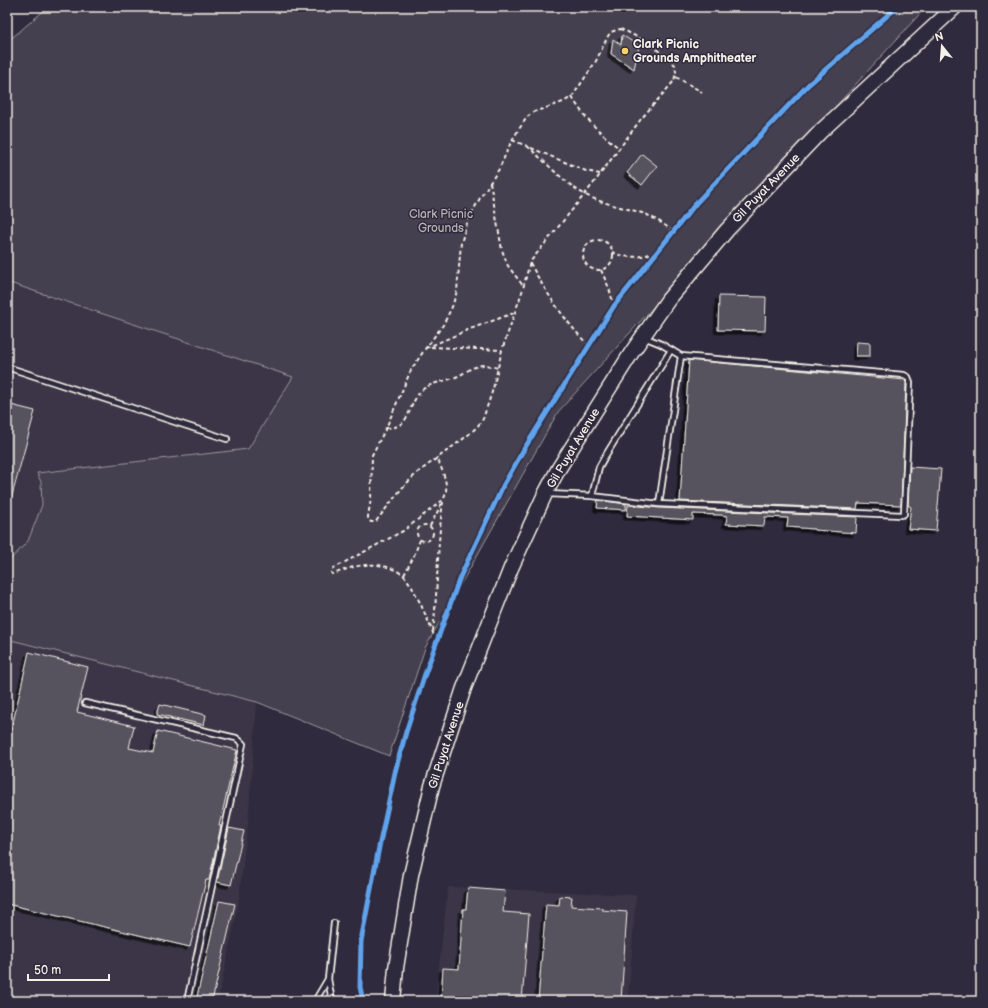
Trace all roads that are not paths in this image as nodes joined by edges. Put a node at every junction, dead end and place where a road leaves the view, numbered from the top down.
1 (955, 7) edge
2 (643, 337) junction
3 (671, 350) junction
4 (681, 356) junction
5 (7, 367) edge
6 (227, 439) dead end
7 (545, 494) junction
8 (592, 496) junction
9 (660, 504) junction
10 (85, 703) dead end
11 (334, 923) dead end
12 (328, 979) junction
13 (187, 1001) edge
14 (315, 1001) edge
15 (332, 1001) edge
16 (393, 1001) edge

1 - 2 main road, Gil Puyat Avenue
2 - 3 lane
2 - 7 main road, Gil Puyat Avenue
3 - 4 lane
3 - 8 lane
4 - 9 lane
4 - 9 lane
5 - 6 lane
7 - 8 lane
7 - 16 main road, Gil Puyat Avenue
8 - 9 lane
10 - 13 lane
11 - 12 lane
12 - 14 lane
12 - 15 lane

